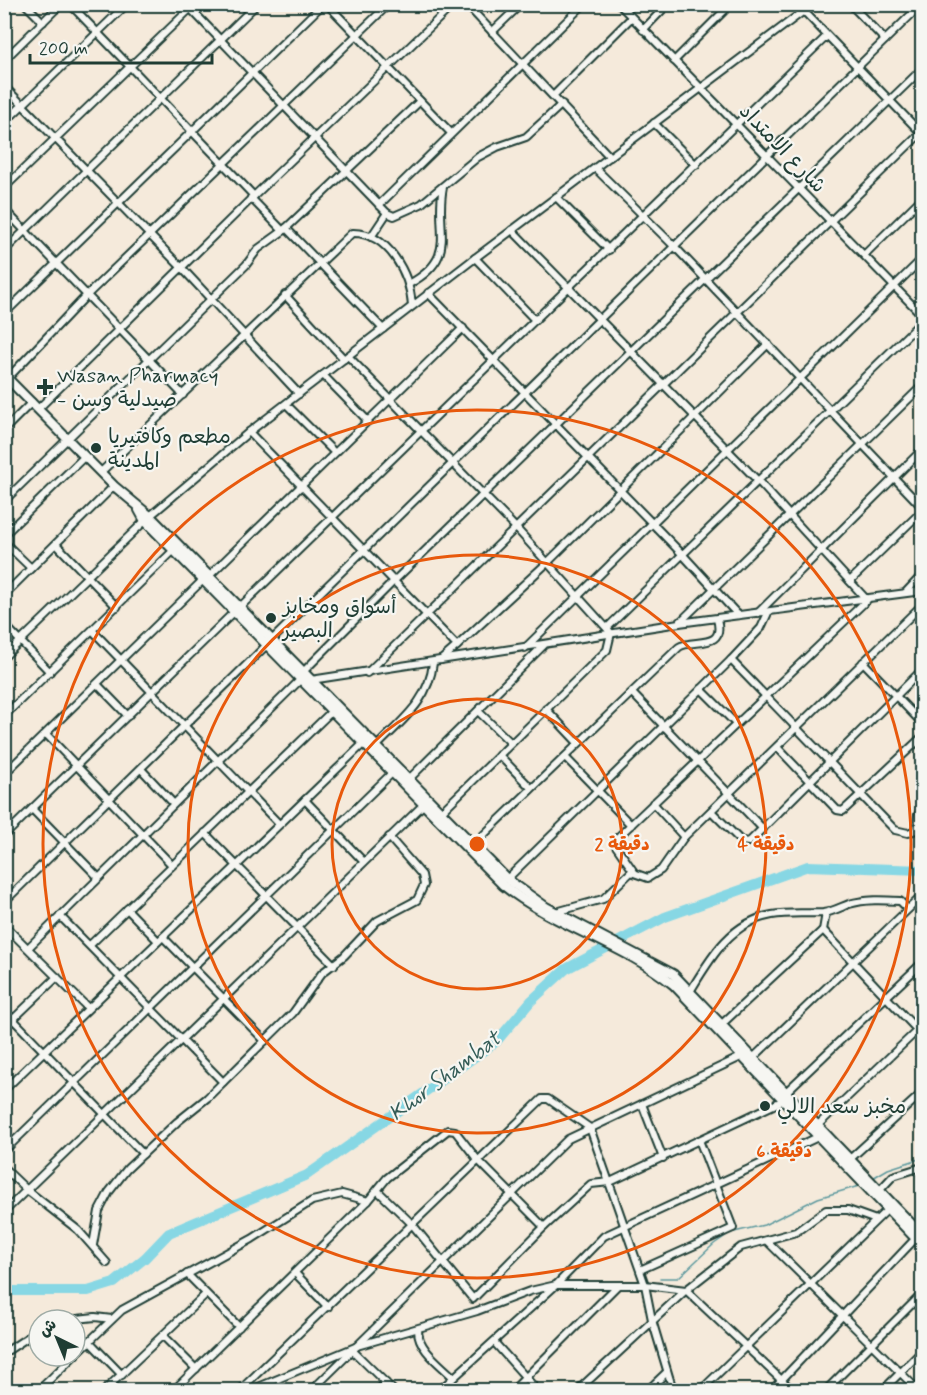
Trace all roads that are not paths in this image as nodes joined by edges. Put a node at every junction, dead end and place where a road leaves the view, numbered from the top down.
1 (25, 4) edge
2 (61, 4) edge
3 (70, 4) edge
4 (127, 4) edge
5 (257, 4) edge
6 (325, 4) edge
7 (389, 4) edge
8 (454, 4) edge
9 (466, 4) edge
10 (521, 4) edge
11 (584, 4) edge
12 (619, 4) edge
13 (668, 4) edge
14 (731, 4) edge
15 (797, 4) edge
16 (813, 4) edge
17 (850, 4) edge
18 (190, 6) edge
19 (920, 7) edge
20 (804, 12) junction
21 (631, 18) junction
22 (43, 22) junction
23 (643, 30) junction
24 (492, 32) junction
25 (97, 33) junction
26 (357, 36) junction
27 (827, 36) junction
28 (221, 40) junction
29 (885, 40) junction
30 (4, 60) edge
31 (674, 61) junction
32 (522, 63) junction
33 (129, 66) junction
34 (858, 67) junction
35 (388, 68) junction
36 (922, 69) edge
37 (252, 73) junction
38 (4, 86) edge
39 (700, 87) junction
40 (554, 95) junction
41 (162, 98) junction
42 (420, 101) junction
43 (891, 101) junction
44 (562, 104) junction
45 (23, 105) junction
46 (285, 106) junction
47 (4, 123) edge
48 (654, 123) junction
49 (737, 124) junction
50 (192, 131) junction
51 (451, 133) junction
52 (922, 133) edge
53 (315, 137) junction
54 (56, 138) junction
55 (610, 157) junction
56 (768, 157) junction
57 (224, 164) junction
58 (696, 165) junction
59 (595, 168) junction
60 (86, 170) junction
61 (348, 170) junction
62 (443, 186) junction
63 (4, 188) edge
64 (800, 189) junction
65 (253, 197) junction
66 (556, 198) junction
67 (922, 198) edge
68 (119, 203) junction
69 (379, 205) junction
70 (4, 209) edge
71 (387, 213) junction
72 (645, 216) junction
73 (832, 222) junction
74 (285, 230) junction
75 (512, 230) junction
76 (25, 231) junction
77 (149, 234) junction
78 (371, 237) junction
79 (675, 247) junction
80 (4, 250) edge
81 (609, 250) junction
82 (864, 255) junction
83 (475, 258) junction
84 (922, 259) edge
85 (319, 262) junction
86 (57, 264) junction
87 (181, 267) junction
88 (707, 279) junction
89 (409, 284) junction
90 (895, 287) junction
91 (570, 288) junction
92 (428, 293) junction
93 (87, 295) junction
94 (285, 295) junction
95 (212, 299) junction
96 (412, 306) junction
97 (737, 312) junction
98 (4, 314) edge
99 (922, 315) edge
100 (600, 319) junction
101 (535, 320) junction
102 (922, 321) edge
103 (463, 328) junction
104 (119, 329) junction
105 (383, 329) junction
106 (244, 334) junction
107 (768, 344) junction
108 (632, 351) junction
109 (346, 358) junction
110 (494, 360) junction
111 (149, 361) junction
112 (323, 375) junction
113 (5, 378) edge
114 (801, 379) junction
115 (663, 384) junction
116 (922, 386) edge
117 (525, 392) junction
118 (299, 394) junction
119 (183, 395) junction
120 (389, 398) junction
121 (286, 404) junction
122 (35, 406) junction
123 (832, 411) junction
124 (695, 417) junction
125 (367, 420) junction
126 (556, 424) junction
127 (4, 430) edge
128 (421, 431) junction
129 (249, 432) junction
130 (68, 440) junction
131 (864, 445) junction
132 (727, 450) junction
133 (922, 450) edge
134 (334, 452) junction
135 (84, 456) junction
136 (588, 457) junction
137 (452, 463) junction
138 (100, 472) junction
139 (895, 477) junction
140 (760, 483) junction
141 (301, 484) junction
142 (114, 486) junction
143 (620, 490) junction
144 (483, 496) junction
145 (4, 501) edge
146 (922, 509) edge
147 (790, 515) junction
148 (333, 517) junction
149 (147, 518) junction
150 (651, 523) junction
151 (516, 528) junction
152 (4, 536) edge
153 (4, 542) edge
154 (56, 544) junction
155 (174, 550) junction
156 (364, 550) junction
157 (821, 550) junction
158 (683, 555) junction
159 (547, 563) junction
160 (31, 568) junction
161 (922, 575) edge
162 (87, 576) junction
163 (206, 578) junction
164 (394, 581) junction
165 (850, 581) junction
166 (715, 589) junction
167 (922, 591) edge
168 (905, 593) junction
169 (4, 595) edge
170 (578, 596) junction
171 (867, 600) junction
172 (922, 605) edge
173 (117, 607) junction
174 (237, 610) junction
175 (768, 613) junction
176 (426, 614) junction
177 (757, 614) junction
178 (738, 615) junction
179 (717, 619) junction
180 (679, 623) junction
181 (4, 624) edge
182 (93, 631) junction
183 (609, 631) junction
184 (21, 641) junction
185 (270, 643) junction
186 (544, 645) junction
187 (457, 646) junction
188 (525, 648) junction
189 (4, 657) edge
190 (731, 660) junction
191 (121, 661) junction
192 (440, 661) junction
193 (863, 662) junction
194 (433, 663) junction
195 (922, 670) edge
196 (50, 672) junction
197 (367, 673) junction
198 (302, 676) junction
199 (311, 680) junction
200 (97, 684) junction
201 (701, 689) junction
202 (152, 693) junction
203 (632, 693) junction
204 (765, 694) junction
205 (896, 696) junction
206 (546, 709) junction
207 (6, 711) edge
208 (332, 711) junction
209 (478, 711) junction
210 (128, 716) junction
211 (735, 723) junction
212 (922, 723) edge
213 (664, 725) junction
214 (185, 727) junction
215 (796, 727) junction
216 (47, 735) junction
217 (922, 737) edge
218 (511, 743) junction
219 (578, 743) junction
220 (363, 744) junction
221 (377, 746) junction
222 (777, 747) junction
223 (499, 755) junction
224 (565, 757) junction
225 (217, 760) junction
226 (697, 760) junction
227 (830, 761) junction
228 (77, 766) junction
229 (141, 769) junction
230 (392, 773) junction
231 (4, 774) edge
232 (409, 779) junction
233 (810, 782) junction
234 (531, 788) junction
235 (596, 790) junction
236 (247, 792) junction
237 (729, 794) junction
238 (861, 796) junction
239 (109, 800) junction
240 (305, 800) junction
241 (173, 803) junction
242 (653, 803) junction
243 (423, 805) junction
244 (32, 808) junction
245 (922, 809) edge
246 (711, 811) junction
247 (441, 812) junction
248 (279, 824) junction
249 (631, 825) junction
250 (763, 829) junction
251 (334, 830) junction
252 (205, 833) junction
253 (141, 834) junction
254 (4, 836) edge
255 (389, 837) junction
256 (684, 837) junction
257 (65, 843) junction
258 (473, 845) junction
259 (363, 861) junction
260 (172, 865) junction
261 (238, 865) junction
262 (634, 872) junction
263 (98, 877) junction
264 (507, 879) junction
265 (267, 894) junction
266 (922, 896) edge
267 (4, 902) edge
268 (127, 909) junction
269 (908, 909) junction
270 (556, 912) junction
271 (826, 913) junction
272 (60, 916) junction
273 (4, 925) edge
274 (298, 926) junction
275 (823, 930) junction
276 (598, 937) junction
277 (160, 939) junction
278 (90, 945) junction
279 (28, 948) junction
280 (643, 960) junction
281 (853, 962) junction
282 (922, 963) edge
283 (334, 965) junction
284 (192, 967) junction
285 (57, 976) junction
286 (121, 977) junction
287 (691, 990) junction
288 (223, 998) junction
289 (886, 998) junction
290 (88, 1008) junction
291 (152, 1008) junction
292 (4, 1010) edge
293 (13, 1019) junction
294 (723, 1023) junction
295 (4, 1028) edge
296 (921, 1030) edge
297 (180, 1038) junction
298 (265, 1041) junction
299 (44, 1051) junction
300 (743, 1056) junction
301 (754, 1057) junction
302 (223, 1082) junction
303 (75, 1083) junction
304 (4, 1089) edge
305 (787, 1091) junction
306 (922, 1093) edge
307 (784, 1100) junction
308 (642, 1104) junction
309 (104, 1113) junction
310 (818, 1125) junction
311 (590, 1128) junction
312 (818, 1137) junction
313 (699, 1140) junction
314 (4, 1150) edge
315 (143, 1154) junction
316 (663, 1158) junction
317 (477, 1159) junction
318 (850, 1159) junction
319 (922, 1167) edge
320 (4, 1168) edge
321 (861, 1176) junction
322 (610, 1182) junction
323 (868, 1184) junction
324 (717, 1185) junction
325 (27, 1190) junction
326 (880, 1190) junction
327 (378, 1191) junction
328 (512, 1195) junction
329 (368, 1201) junction
330 (888, 1209) junction
331 (4, 1212) edge
332 (876, 1220) junction
333 (411, 1224) junction
334 (626, 1226) junction
335 (544, 1227) junction
336 (920, 1239) edge
337 (767, 1241) junction
338 (93, 1245) junction
339 (443, 1261) junction
340 (107, 1263) dead end
341 (640, 1270) junction
342 (295, 1273) junction
343 (188, 1274) junction
344 (645, 1284) junction
345 (808, 1284) junction
346 (556, 1285) junction
347 (617, 1286) junction
348 (686, 1290) junction
349 (206, 1294) junction
350 (922, 1294) edge
351 (472, 1299) junction
352 (328, 1306) junction
353 (477, 1311) junction
354 (842, 1316) junction
355 (87, 1318) edge
356 (112, 1319) junction
357 (652, 1320) junction
358 (239, 1327) junction
359 (418, 1330) junction
360 (163, 1336) junction
361 (27, 1338) edge
362 (89, 1341) joint
363 (494, 1342) junction
364 (360, 1345) junction
365 (870, 1345) junction
366 (745, 1346) junction
367 (922, 1351) edge
368 (353, 1352) junction
369 (4, 1353) edge
370 (61, 1368) edge
371 (196, 1370) junction
372 (667, 1372) junction
373 (900, 1373) junction
374 (122, 1375) junction
375 (453, 1377) junction
376 (525, 1378) junction
377 (781, 1381) junction
378 (386, 1383) junction
379 (39, 1390) edge
380 (105, 1390) edge
381 (174, 1390) edge
382 (240, 1390) edge
383 (251, 1390) edge
384 (312, 1390) edge
385 (378, 1390) edge
386 (393, 1390) edge
387 (440, 1390) edge
388 (513, 1390) edge
389 (537, 1390) edge
390 (578, 1390) edge
391 (648, 1390) edge
392 (673, 1390) edge
393 (701, 1390) edge
394 (772, 1390) edge
395 (792, 1390) edge
396 (826, 1390) edge
397 (884, 1390) edge
398 (918, 1390) edge

1 - 22 street
2 - 22 street
3 - 25 street
4 - 25 street
5 - 28 street
6 - 26 street
6 - 37 street
7 - 26 street
8 - 35 street
9 - 24 street
10 - 24 street
11 - 32 street
12 - 21 street, شارع الامتداد
13 - 23 street
14 - 31 street
15 - 20 street
16 - 20 street
17 - 29 street
18 - 28 street
18 - 33 street
19 - 29 street
20 - 27 street
20 - 39 street
21 - 23 street, شارع الامتداد
21 - 40 street
22 - 30 street
23 - 31 street, شارع الامتداد
24 - 32 street
25 - 33 street
25 - 45 street
26 - 35 street
26 - 46 street
27 - 34 street
27 - 49 street
28 - 37 street
28 - 41 street
29 - 34 street
31 - 39 street, شارع الامتداد
32 - 40 street
32 - 51 street
33 - 41 street
33 - 54 street
34 - 43 street
34 - 56 street
35 - 42 street
35 - 53 street
36 - 43 street
37 - 46 street
37 - 50 street
38 - 45 street
39 - 48 street
39 - 49 street, شارع الامتداد
40 - 44 street
41 - 50 street
41 - 60 street
42 - 51 street
42 - 61 street
43 - 52 street
43 - 64 street
44 - 55 street
44 - 62 street
45 - 47 street
45 - 54 street
46 - 53 street
46 - 57 street
48 - 55 street
48 - 58 street
49 - 56 street, شارع الامتداد
49 - 58 street
50 - 57 street
50 - 68 street
51 - 69 street
52 - 73 street
53 - 61 street
53 - 65 street
54 - 60 street
54 - 63 street
55 - 59 street
56 - 64 street, شارع الامتداد
56 - 79 street
57 - 65 street
57 - 77 street
58 - 72 street
59 - 66 street
59 - 72 street
60 - 68 street
60 - 76 street
61 - 69 street
61 - 74 street
62 - 71 street
62 - 89 street
64 - 73 street, شارع الامتداد
64 - 88 street
65 - 74 street
65 - 87 street
66 - 75 street
66 - 81 street
67 - 82 street
68 - 77 street
68 - 86 street
69 - 71 street
70 - 76 street
71 - 78 street
72 - 79 street
72 - 81 street
73 - 82 street, شارع الامتداد
73 - 97 street
74 - 85 street
74 - 95 street
75 - 83 street
75 - 91 street
76 - 80 street
76 - 86 street
77 - 87 street
77 - 93 street
78 - 85 street
78 - 89 street
79 - 88 street
79 - 100 street
81 - 91 street
82 - 90 street, شارع الامتداد
83 - 92 street
83 - 101 street
84 - 90 street
85 - 94 street
85 - 105 street
86 - 93 street
86 - 98 street
87 - 95 street
87 - 104 street
88 - 97 street
88 - 108 street
89 - 96 street
90 - 99 street, شارع الامتداد
90 - 114 street
91 - 100 street
91 - 101 street
92 - 96 street
92 - 103 street
93 - 104 street
93 - 113 street
94 - 106 street
94 - 109 street
95 - 106 street
95 - 111 street
96 - 105 street
97 - 107 street
97 - 115 street
100 - 108 street
100 - 117 street
101 - 110 street
102 - 123 street
103 - 110 street
103 - 120 street
104 - 111 street
104 - 122 street
105 - 109 street
106 - 118 street
106 - 119 street
107 - 114 street
107 - 124 street
108 - 115 street
108 - 126 street
109 - 112 street
109 - 120 street
110 - 117 street
110 - 128 street
111 - 119 street
111 - 130 street
112 - 118 street
112 - 125 street
113 - 122 main road
114 - 123 street
114 - 132 street
115 - 124 street
115 - 136 street
116 - 131 street
117 - 126 street
117 - 137 street
118 - 121 street
119 - 138 street
120 - 125 street
120 - 128 street
121 - 129 street
121 - 134 street
122 - 127 street
122 - 130 main road
123 - 131 street
123 - 140 street
124 - 132 street
124 - 143 street
125 - 134 street
126 - 136 street
126 - 144 street
128 - 137 street
128 - 148 street
129 - 141 street
129 - 149 street
130 - 135 main road
130 - 145 street
131 - 139 street
131 - 147 street
132 - 140 street
132 - 150 street
133 - 139 street
134 - 141 street
135 - 138 main road
135 - 152 street
136 - 143 street
136 - 151 street
137 - 144 street
137 - 156 street
138 - 142 main road
139 - 146 street
139 - 157 street
140 - 147 street
140 - 158 street
141 - 148 street
141 - 163 street
142 - 149 main road
142 - 154 street
143 - 150 street
143 - 159 street
144 - 151 street
144 - 164 street
146 - 165 street
147 - 157 street
147 - 166 street
148 - 156 street
148 - 174 street
149 - 155 main road
149 - 162 street
149 - 163 main road
150 - 158 street
150 - 170 street
151 - 159 street
151 - 176 street
153 - 160 street
154 - 160 street
154 - 162 street
155 - 163 main road
155 - 173 street
156 - 164 street
156 - 185 street
157 - 165 street
157 - 177 street
158 - 166 street
158 - 183 street
159 - 170 street
159 - 187 street
160 - 169 street
161 - 168 street
162 - 173 street
162 - 184 street
163 - 174 main road
163 - 191 street
164 - 176 street
164 - 198 street
165 - 171 street
166 - 178 street
166 - 180 street
167 - 168 street
168 - 171 street
170 - 183 street
170 - 188 street
171 - 175 street
171 - 204 street
172 - 193 street
173 - 182 street
174 - 185 main road
174 - 202 street
175 - 177 street
175 - 190 street
176 - 187 street
176 - 197 street
177 - 178 street
178 - 179 street
179 - 180 street
179 - 203 street
180 - 183 street
181 - 184 street
182 - 191 street
182 - 196 street
183 - 186 street
183 - 206 street
184 - 189 street
184 - 196 street
185 - 198 main road
185 - 214 street
186 - 188 street
186 - 209 street
187 - 192 street
188 - 192 street
190 - 201 street
190 - 204 street
191 - 200 street
191 - 202 street
192 - 194 street
193 - 205 street
193 - 215 street
194 - 197 street
194 - 221 street
195 - 205 street
196 - 207 street
197 - 199 street
198 - 199 main road
198 - 208 main road
198 - 225 street
199 - 221 main road
200 - 210 street
200 - 216 street
201 - 211 street
201 - 213 street
202 - 210 street
202 - 214 street
203 - 213 street
203 - 219 street
204 - 211 street
204 - 215 street
205 - 212 street
205 - 227 street
206 - 218 street
206 - 219 street
208 - 220 main road
208 - 236 street
209 - 218 street
209 - 232 street
210 - 228 street
211 - 226 street
213 - 226 street
213 - 235 street
214 - 225 street
214 - 229 street
215 - 222 street
215 - 227 street
216 - 228 street
216 - 231 street
217 - 238 street
218 - 223 street
219 - 224 street
220 - 230 main road
220 - 240 street
221 - 232 main road
222 - 233 street
222 - 237 street
223 - 234 street
223 - 247 street
224 - 234 street
224 - 235 street
225 - 236 street
225 - 241 street
226 - 237 street
226 - 242 street
227 - 233 street
227 - 238 street
228 - 239 street
228 - 244 street
229 - 239 street
229 - 241 street
230 - 243 main road
230 - 251 street
232 - 247 main road
233 - 238 street
233 - 250 street
234 - 258 street
235 - 249 street
235 - 264 street
236 - 248 street
236 - 252 street
237 - 246 street
237 - 250 street
238 - 245 street
239 - 253 street
239 - 257 street
240 - 248 street
240 - 251 street
241 - 253 street
242 - 249 street
242 - 256 street
243 - 255 street
243 - 276 main road
244 - 254 street
244 - 257 street
246 - 250 street
246 - 256 street
247 - 258 main road
248 - 261 street
249 - 262 street
251 - 259 street
251 - 265 street
252 - 260 street
252 - 261 street
253 - 260 street
253 - 263 street
255 - 259 street
255 - 283 street
256 - 262 street
257 - 263 street
257 - 267 street
258 - 264 main road
259 - 274 street
260 - 268 street
261 - 265 street
261 - 277 street
262 - 270 street
263 - 272 street
264 - 270 main road
265 - 274 street
265 - 284 street
266 - 269 street
268 - 277 street
268 - 278 street
269 - 271 street
269 - 281 street
270 - 276 main road
271 - 275 street
271 - 287 street
272 - 278 street
272 - 279 street
273 - 279 street
274 - 283 street
274 - 288 street
275 - 281 street
275 - 294 street
276 - 280 main road
277 - 284 street
277 - 286 street
278 - 286 street
279 - 285 street
280 - 287 main road
280 - 300 main road
281 - 289 street
281 - 301 street
282 - 289 street
283 - 298 street
284 - 288 street
284 - 291 street
285 - 290 street
285 - 293 street
286 - 290 street
286 - 291 street
287 - 294 main road
288 - 297 street
288 - 298 street
289 - 296 street
289 - 305 street
290 - 299 street
291 - 297 street
291 - 303 street
292 - 293 street
293 - 295 street
293 - 299 street
294 - 301 main road
296 - 310 street
297 - 302 street
297 - 309 street
298 - 302 street
299 - 303 street
299 - 304 street
300 - 307 main road
300 - 308 street
301 - 305 main road
302 - 315 street
303 - 309 street
303 - 314 street
305 - 310 main road
306 - 318 street
307 - 312 main road
307 - 313 street
308 - 311 street
308 - 316 street
309 - 315 street
309 - 325 street
310 - 318 main road
311 - 317 street
311 - 322 street
311 - 328 street
312 - 321 main road
312 - 324 street
313 - 316 street
313 - 324 street
315 - 338 street
316 - 322 street
317 - 327 street
317 - 328 street
317 - 333 street
318 - 321 main road
319 - 326 street
320 - 325 street
321 - 323 main road
322 - 334 street
322 - 335 street
323 - 326 main road
323 - 330 main road
324 - 334 street
324 - 341 street
325 - 331 street
325 - 338 street
326 - 336 main road
327 - 329 street
327 - 333 street
328 - 335 street
328 - 339 street
329 - 342 street
329 - 343 street
330 - 332 street
330 - 336 main road
332 - 337 street
332 - 345 street
333 - 339 street
333 - 352 street
334 - 341 street
334 - 346 street
335 - 351 street
336 - 354 street
337 - 345 street
337 - 348 street
338 - 340 street
339 - 351 street
339 - 364 street
341 - 344 street
342 - 352 street
342 - 358 street
343 - 349 street
343 - 356 street
344 - 347 street
344 - 348 street
344 - 357 street
345 - 354 street
345 - 366 street
346 - 347 street
346 - 353 street
346 - 363 street
347 - 376 street
348 - 357 street
348 - 366 street
349 - 358 street
349 - 360 street
350 - 365 street
351 - 353 street
352 - 382 street
353 - 359 street
354 - 365 street
354 - 377 street
355 - 356 street
356 - 362 street
357 - 372 street
357 - 390 street
358 - 371 street
359 - 364 street
359 - 375 street
360 - 371 street
360 - 374 street
361 - 369 street
362 - 374 street
363 - 375 street
363 - 376 street
364 - 368 street
364 - 383 street
365 - 373 street
365 - 396 street
366 - 377 street
366 - 393 street
367 - 373 street
368 - 378 street
368 - 384 street
370 - 379 street
371 - 381 street
372 - 391 street
372 - 392 street
373 - 397 street
373 - 398 street
374 - 380 street
375 - 387 street
376 - 388 street
376 - 389 street
377 - 394 street
377 - 395 street
378 - 385 street
378 - 386 street

